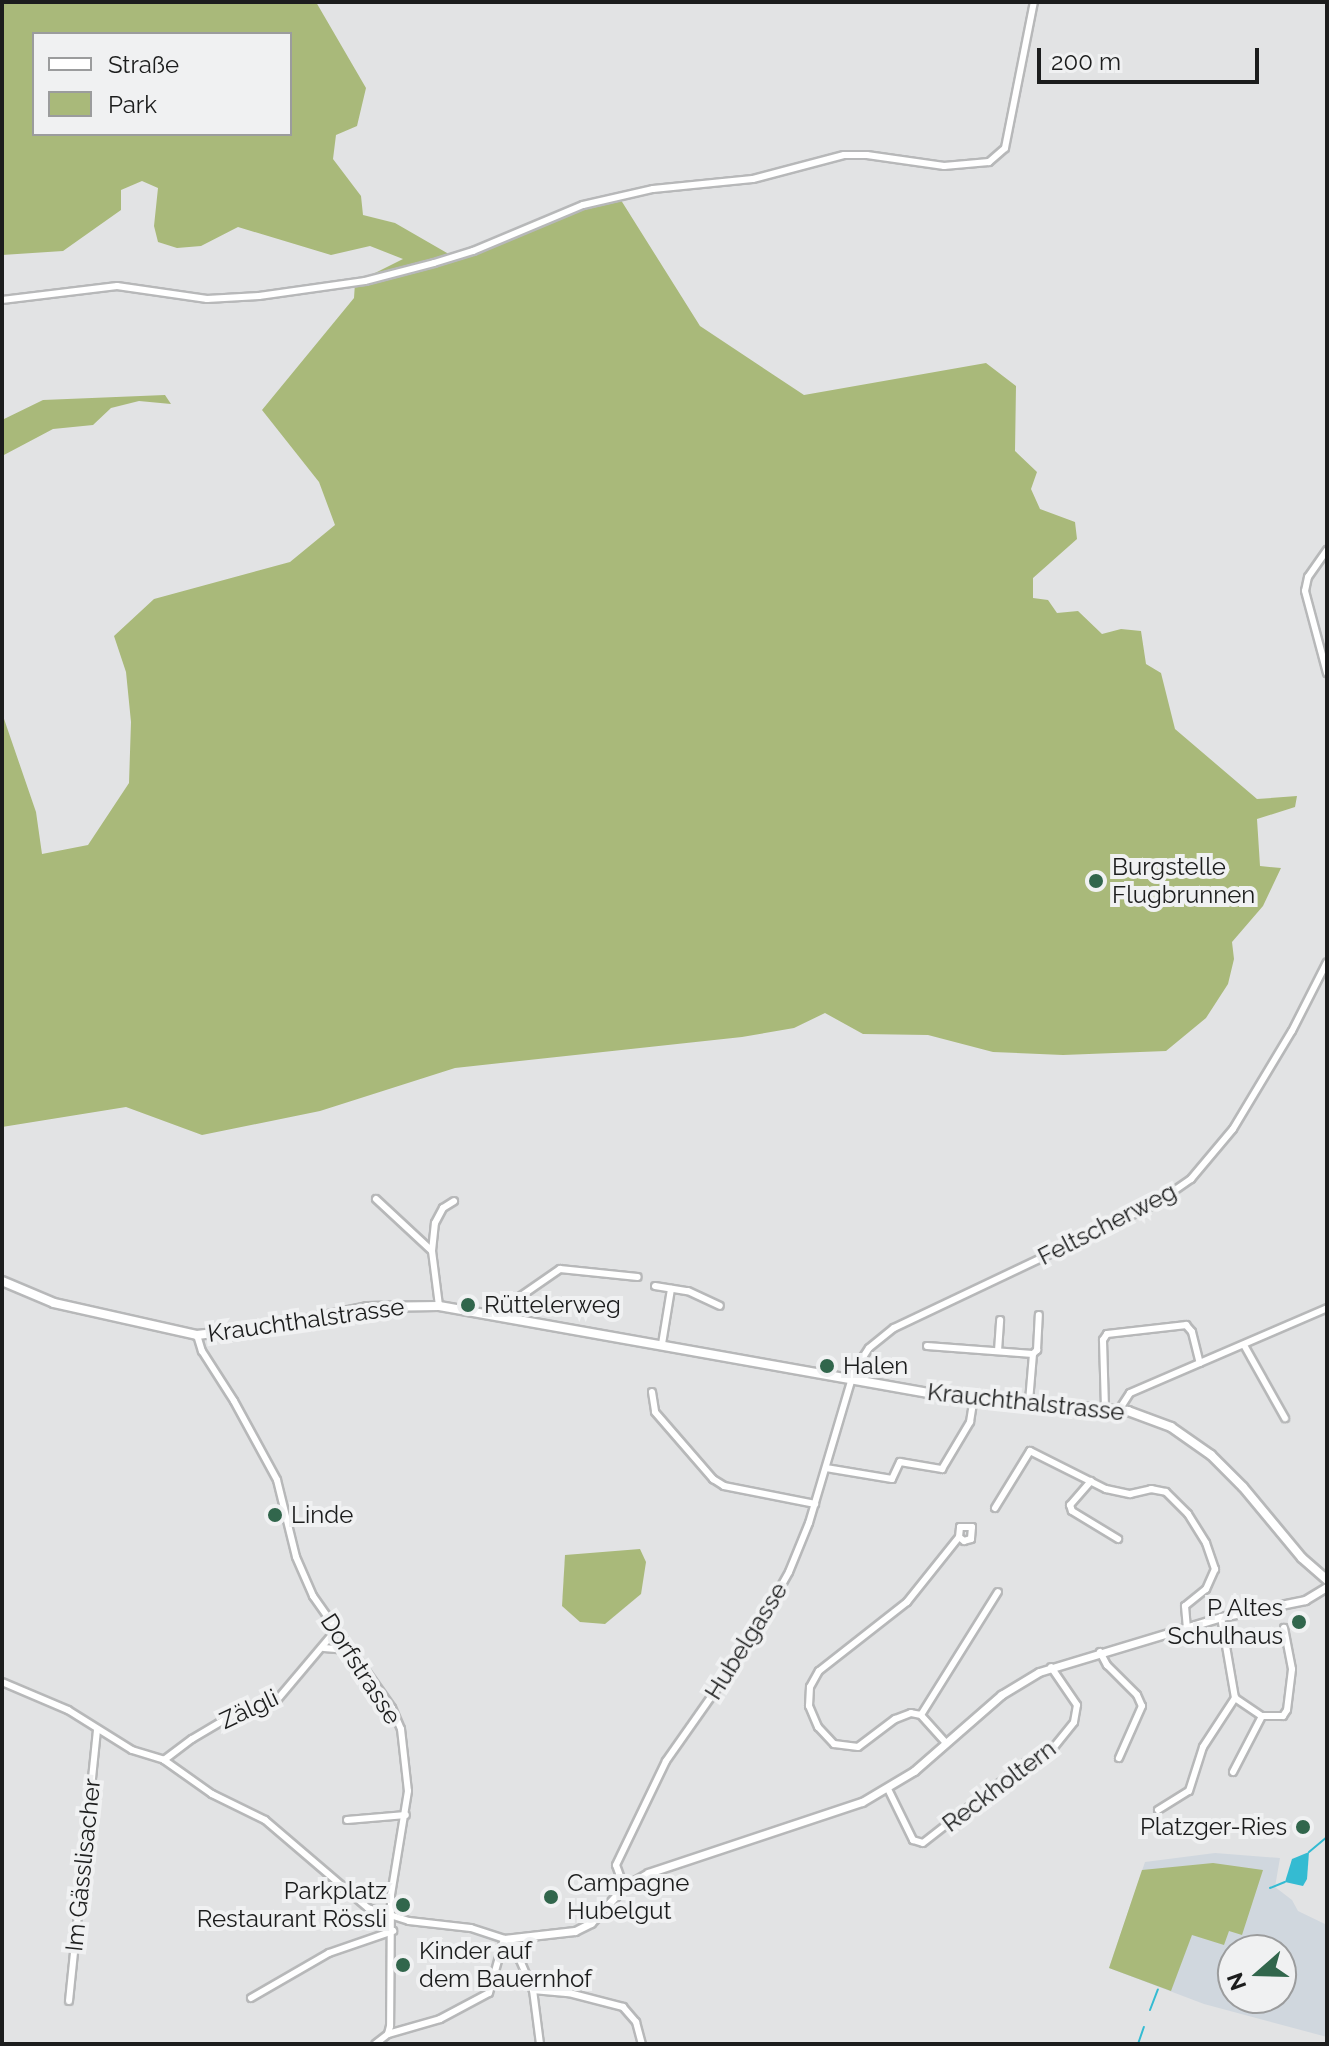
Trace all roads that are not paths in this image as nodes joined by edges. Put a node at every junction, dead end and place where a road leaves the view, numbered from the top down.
1 (1034, 2) edge
2 (2, 300) edge
3 (1327, 550) edge
4 (1327, 641) edge
5 (1320, 649) junction
6 (1327, 673) edge
7 (1327, 962) edge
8 (376, 1199) dead end
9 (454, 1201) dead end
10 (432, 1251) junction
11 (638, 1277) dead end
12 (2, 1281) edge
13 (655, 1286) dead end
14 (671, 1289) junction
15 (439, 1306) junction
16 (720, 1306) dead end
17 (1327, 1308) edge
18 (495, 1314) junction
19 (1039, 1315) dead end
20 (1000, 1320) dead end
21 (197, 1335) junction
22 (662, 1344) junction
23 (1244, 1345) junction
24 (927, 1346) dead end
25 (998, 1351) junction
26 (1033, 1354) junction
27 (1200, 1363) junction
28 (852, 1379) junction
29 (652, 1392) dead end
30 (974, 1398) junction
31 (1029, 1402) junction
32 (1105, 1408) junction
33 (1119, 1410) junction
34 (1285, 1418) dead end
35 (826, 1468) junction
36 (1091, 1481) junction
37 (815, 1504) junction
38 (995, 1508) dead end
39 (959, 1537) dead end
40 (1118, 1539) dead end
41 (1327, 1580) edge
42 (1327, 1587) edge
43 (998, 1592) dead end
44 (1221, 1617) junction
45 (1187, 1627) junction
46 (1284, 1628) dead end
47 (336, 1630) junction
48 (324, 1648) junction
49 (349, 1650) junction
50 (1100, 1652) junction
51 (1051, 1667) junction
52 (2, 1682) edge
53 (1235, 1698) junction
54 (921, 1715) junction
55 (1262, 1716) junction
56 (97, 1729) junction
57 (946, 1743) junction
58 (1119, 1758) dead end
59 (164, 1760) junction
60 (1233, 1772) dead end
61 (888, 1789) junction
62 (1158, 1810) dead end
63 (406, 1815) junction
64 (347, 1820) dead end
65 (624, 1887) junction
66 (392, 1916) junction
67 (393, 1931) junction
68 (504, 1939) junction
69 (533, 1990) junction
70 (251, 1998) dead end
71 (69, 2001) dead end
72 (388, 2034) junction
73 (375, 2044) edge
74 (540, 2044) edge
75 (642, 2044) edge

1 - 2 street
3 - 5 street
4 - 5 street
5 - 6 street
7 - 28 street, Feltscherweg
8 - 10 street
9 - 10 street
10 - 15 street
11 - 18 street
12 - 21 main road, Krauchthalstrasse
13 - 14 street
14 - 16 street
14 - 22 street
15 - 18 main road, Krauchthalstrasse
15 - 21 main road, Krauchthalstrasse
17 - 23 street
18 - 22 main road, Krauchthalstrasse
19 - 26 street
20 - 25 street
21 - 47 street, Dorfstrasse
22 - 28 main road, Krauchthalstrasse
23 - 27 street
23 - 34 street
24 - 25 street
25 - 26 street
26 - 31 street
27 - 32 street
27 - 33 street
28 - 30 main road, Krauchthalstrasse
28 - 35 street, Hubelgasse
29 - 37 street
30 - 31 main road, Krauchthalstrasse
30 - 35 street
31 - 32 main road, Krauchthalstrasse
32 - 33 main road, Krauchthalstrasse
33 - 41 main road, Krauchthalstrasse
35 - 37 street, Hubelgasse
36 - 38 street
36 - 40 street
36 - 45 street
37 - 65 street, Hubelgasse
39 - 54 street
42 - 44 street
43 - 54 street
44 - 45 street
44 - 53 street
45 - 50 street
46 - 55 street
47 - 48 street, Zälgli
47 - 49 street, Dorfstrasse
48 - 49 street
48 - 59 street, Zälgli
49 - 63 street, Dorfstrasse
50 - 51 street
50 - 58 street
51 - 57 street
51 - 61 street, Reckholtern
52 - 56 street
53 - 55 street
53 - 62 street
54 - 57 street
55 - 60 street
56 - 59 street
56 - 71 street, Im Gässlisacher
57 - 61 street
59 - 66 street
61 - 65 street
63 - 64 street
63 - 66 street, Dorfstrasse
65 - 68 street
66 - 67 street, Dorfstrasse
66 - 68 street
67 - 70 street
67 - 72 street, Dorfstrasse
68 - 69 street
68 - 72 street
69 - 74 street
69 - 75 street
72 - 73 street

